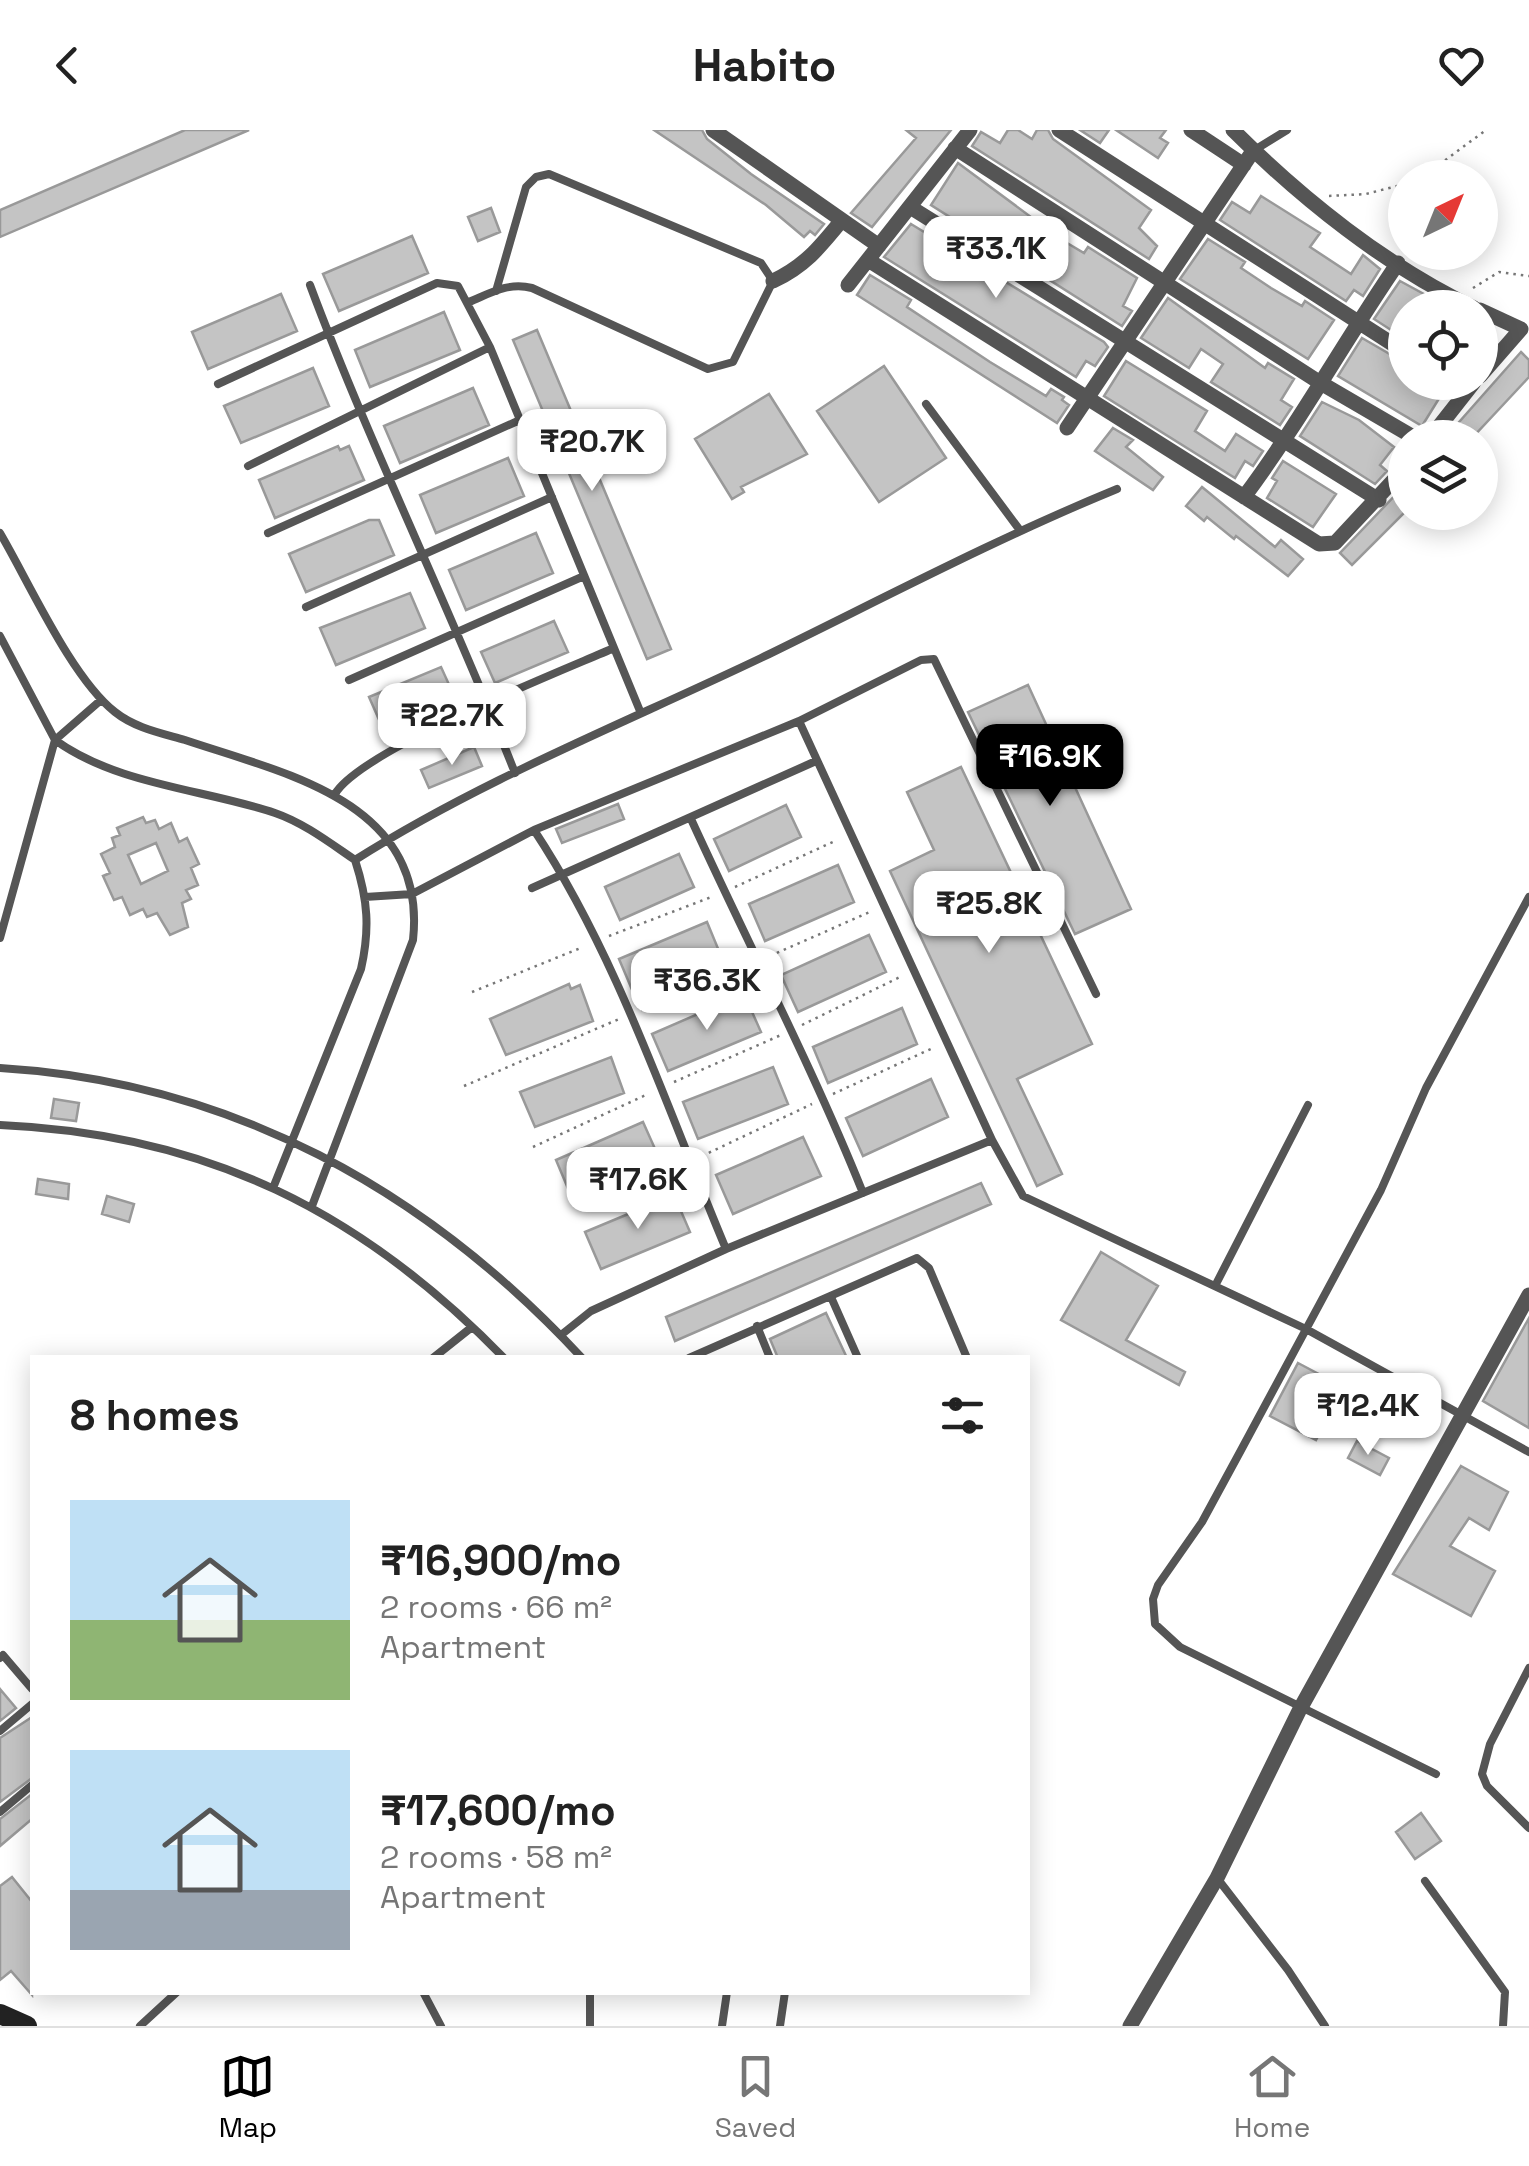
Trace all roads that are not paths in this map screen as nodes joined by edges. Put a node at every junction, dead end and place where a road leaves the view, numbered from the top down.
1 (714, 130) edge
2 (970, 130) edge
3 (1059, 130) edge
4 (1191, 130) edge
5 (1232, 130) edge
6 (1287, 130) edge
7 (955, 148) junction
8 (1249, 158) junction
9 (910, 207) junction
10 (842, 220) junction
11 (1205, 223) junction
12 (879, 246) junction
13 (1388, 256) edge
14 (868, 260) junction
15 (1393, 270) edge
16 (1409, 270) edge
17 (773, 281) junction
18 (1164, 284) junction
19 (310, 285) dead end
20 (848, 285) dead end
21 (1441, 290) edge
22 (496, 291) junction
23 (469, 302) junction
24 (1498, 316) edge
25 (1357, 323) junction
26 (1525, 326) edge
27 (328, 335) junction
28 (1127, 340) junction
29 (1388, 342) edge
30 (490, 347) junction
31 (1498, 356) edge
32 (1319, 382) junction
33 (218, 384) dead end
34 (1086, 400) junction
35 (926, 404) dead end
36 (360, 411) junction
37 (520, 420) junction
38 (1388, 422) edge
39 (1067, 428) dead end
40 (1286, 441) junction
41 (248, 466) dead end
42 (386, 480) junction
43 (1117, 488) dead end
44 (1388, 489) edge
45 (552, 497) junction
46 (1244, 497) junction
47 (1379, 500) junction
48 (1019, 529) junction
49 (0, 533) edge
50 (268, 533) dead end
51 (424, 556) junction
52 (584, 576) junction
53 (306, 607) dead end
54 (458, 630) junction
55 (0, 636) edge
56 (614, 648) junction
57 (349, 680) dead end
58 (101, 700) junction
59 (488, 703) junction
60 (640, 711) junction
61 (800, 720) junction
62 (56, 740) junction
63 (816, 761) junction
64 (516, 773) junction
65 (335, 794) junction
66 (692, 819) junction
67 (534, 830) junction
68 (388, 839) junction
69 (355, 860) junction
70 (562, 873) junction
71 (532, 888) dead end
72 (412, 894) junction
73 (365, 897) junction
74 (1529, 897) edge
75 (0, 938) edge
76 (1096, 994) dead end
77 (0, 1068) edge
78 (1308, 1106) dead end
79 (0, 1125) edge
80 (290, 1138) junction
81 (992, 1140) junction
82 (330, 1158) junction
83 (273, 1188) junction
84 (864, 1193) junction
85 (312, 1206) junction
86 (726, 1249) junction
87 (1215, 1286) junction
88 (1529, 1295) edge
89 (831, 1297) junction
90 (757, 1326) junction
91 (472, 1327) junction
92 (1306, 1329) junction
93 (561, 1335) junction
94 (437, 1355) edge
95 (501, 1355) edge
96 (579, 1355) edge
97 (695, 1355) edge
98 (769, 1355) edge
99 (857, 1355) edge
100 (967, 1355) edge
101 (1466, 1413) junction
102 (1529, 1452) edge
103 (0, 1658) edge
104 (30, 1666) edge
105 (1529, 1668) edge
106 (21, 1674) junction
107 (30, 1686) edge
108 (30, 1706) edge
109 (1300, 1709) junction
110 (0, 1731) edge
111 (1436, 1774) dead end
112 (30, 1787) edge
113 (0, 1812) edge
114 (1529, 1828) edge
115 (1216, 1878) junction
116 (1425, 1881) dead end
117 (175, 1995) edge
118 (426, 1995) edge
119 (590, 1995) edge
120 (727, 1995) edge
121 (785, 1995) edge
122 (0, 2014) edge
123 (27, 2026) edge
124 (140, 2026) edge
125 (441, 2026) edge
126 (590, 2026) edge
127 (722, 2026) edge
128 (780, 2026) edge
129 (1130, 2026) edge
130 (1325, 2026) edge
131 (1503, 2026) edge

1 - 10 street
2 - 7 street
3 - 11 street
4 - 8 street
5 - 8 street
6 - 8 lane
7 - 9 street
7 - 18 street
8 - 11 street
8 - 13 street
9 - 12 street
9 - 28 street
10 - 12 street
10 - 17 street
11 - 18 street
11 - 25 street
12 - 14 street
14 - 20 street
14 - 34 street
15 - 25 street
16 - 21 street
17 - 22 lane
17 - 22 lane
18 - 28 street
18 - 32 street
19 - 27 lane
22 - 23 lane
23 - 27 lane
23 - 30 lane
24 - 26 street
25 - 29 street
25 - 32 street
26 - 31 street
27 - 33 lane
27 - 36 lane
28 - 34 street
28 - 40 street
30 - 36 lane
30 - 37 lane
32 - 38 street
32 - 40 street
34 - 39 street
34 - 46 street
35 - 48 lane
36 - 41 lane
36 - 42 lane
37 - 42 lane
37 - 45 lane
40 - 46 street
40 - 47 street
42 - 50 lane
42 - 51 lane
43 - 48 lane
44 - 47 street
45 - 51 lane
45 - 52 lane
46 - 47 street
48 - 60 lane
49 - 58 lane
51 - 53 lane
51 - 54 lane
52 - 54 lane
52 - 56 lane
54 - 57 lane
54 - 59 lane
55 - 62 lane
56 - 59 lane
56 - 60 lane
58 - 62 lane
58 - 65 lane
59 - 64 lane
59 - 65 lane
60 - 64 lane
61 - 63 lane
61 - 67 lane
61 - 76 lane
62 - 69 lane
62 - 75 lane
63 - 66 lane
63 - 81 lane
64 - 68 lane
65 - 68 lane
66 - 70 lane
66 - 84 lane
67 - 70 lane
67 - 72 lane
68 - 69 lane
68 - 72 lane
69 - 73 lane
70 - 71 lane
70 - 86 lane
72 - 73 lane
72 - 82 lane
73 - 80 lane
74 - 92 lane
77 - 80 lane
78 - 87 lane
79 - 83 lane
80 - 82 lane
80 - 83 lane
81 - 84 lane
81 - 87 lane
82 - 85 lane
82 - 93 lane
83 - 85 lane
84 - 86 lane
85 - 91 lane
86 - 93 lane
87 - 92 lane
88 - 101 street
89 - 90 lane
89 - 99 lane
89 - 100 lane
90 - 97 lane
90 - 98 lane
91 - 94 lane
91 - 95 lane
92 - 101 lane
92 - 109 lane
93 - 96 lane
101 - 102 lane
101 - 109 street
103 - 106 lane
104 - 106 lane
105 - 114 lane
106 - 107 lane
108 - 110 lane
109 - 111 lane
109 - 115 street
112 - 113 lane
115 - 129 street
115 - 130 lane
116 - 131 lane
117 - 124 lane
118 - 125 lane
119 - 126 lane
120 - 127 lane
121 - 128 lane
122 - 123 main road

